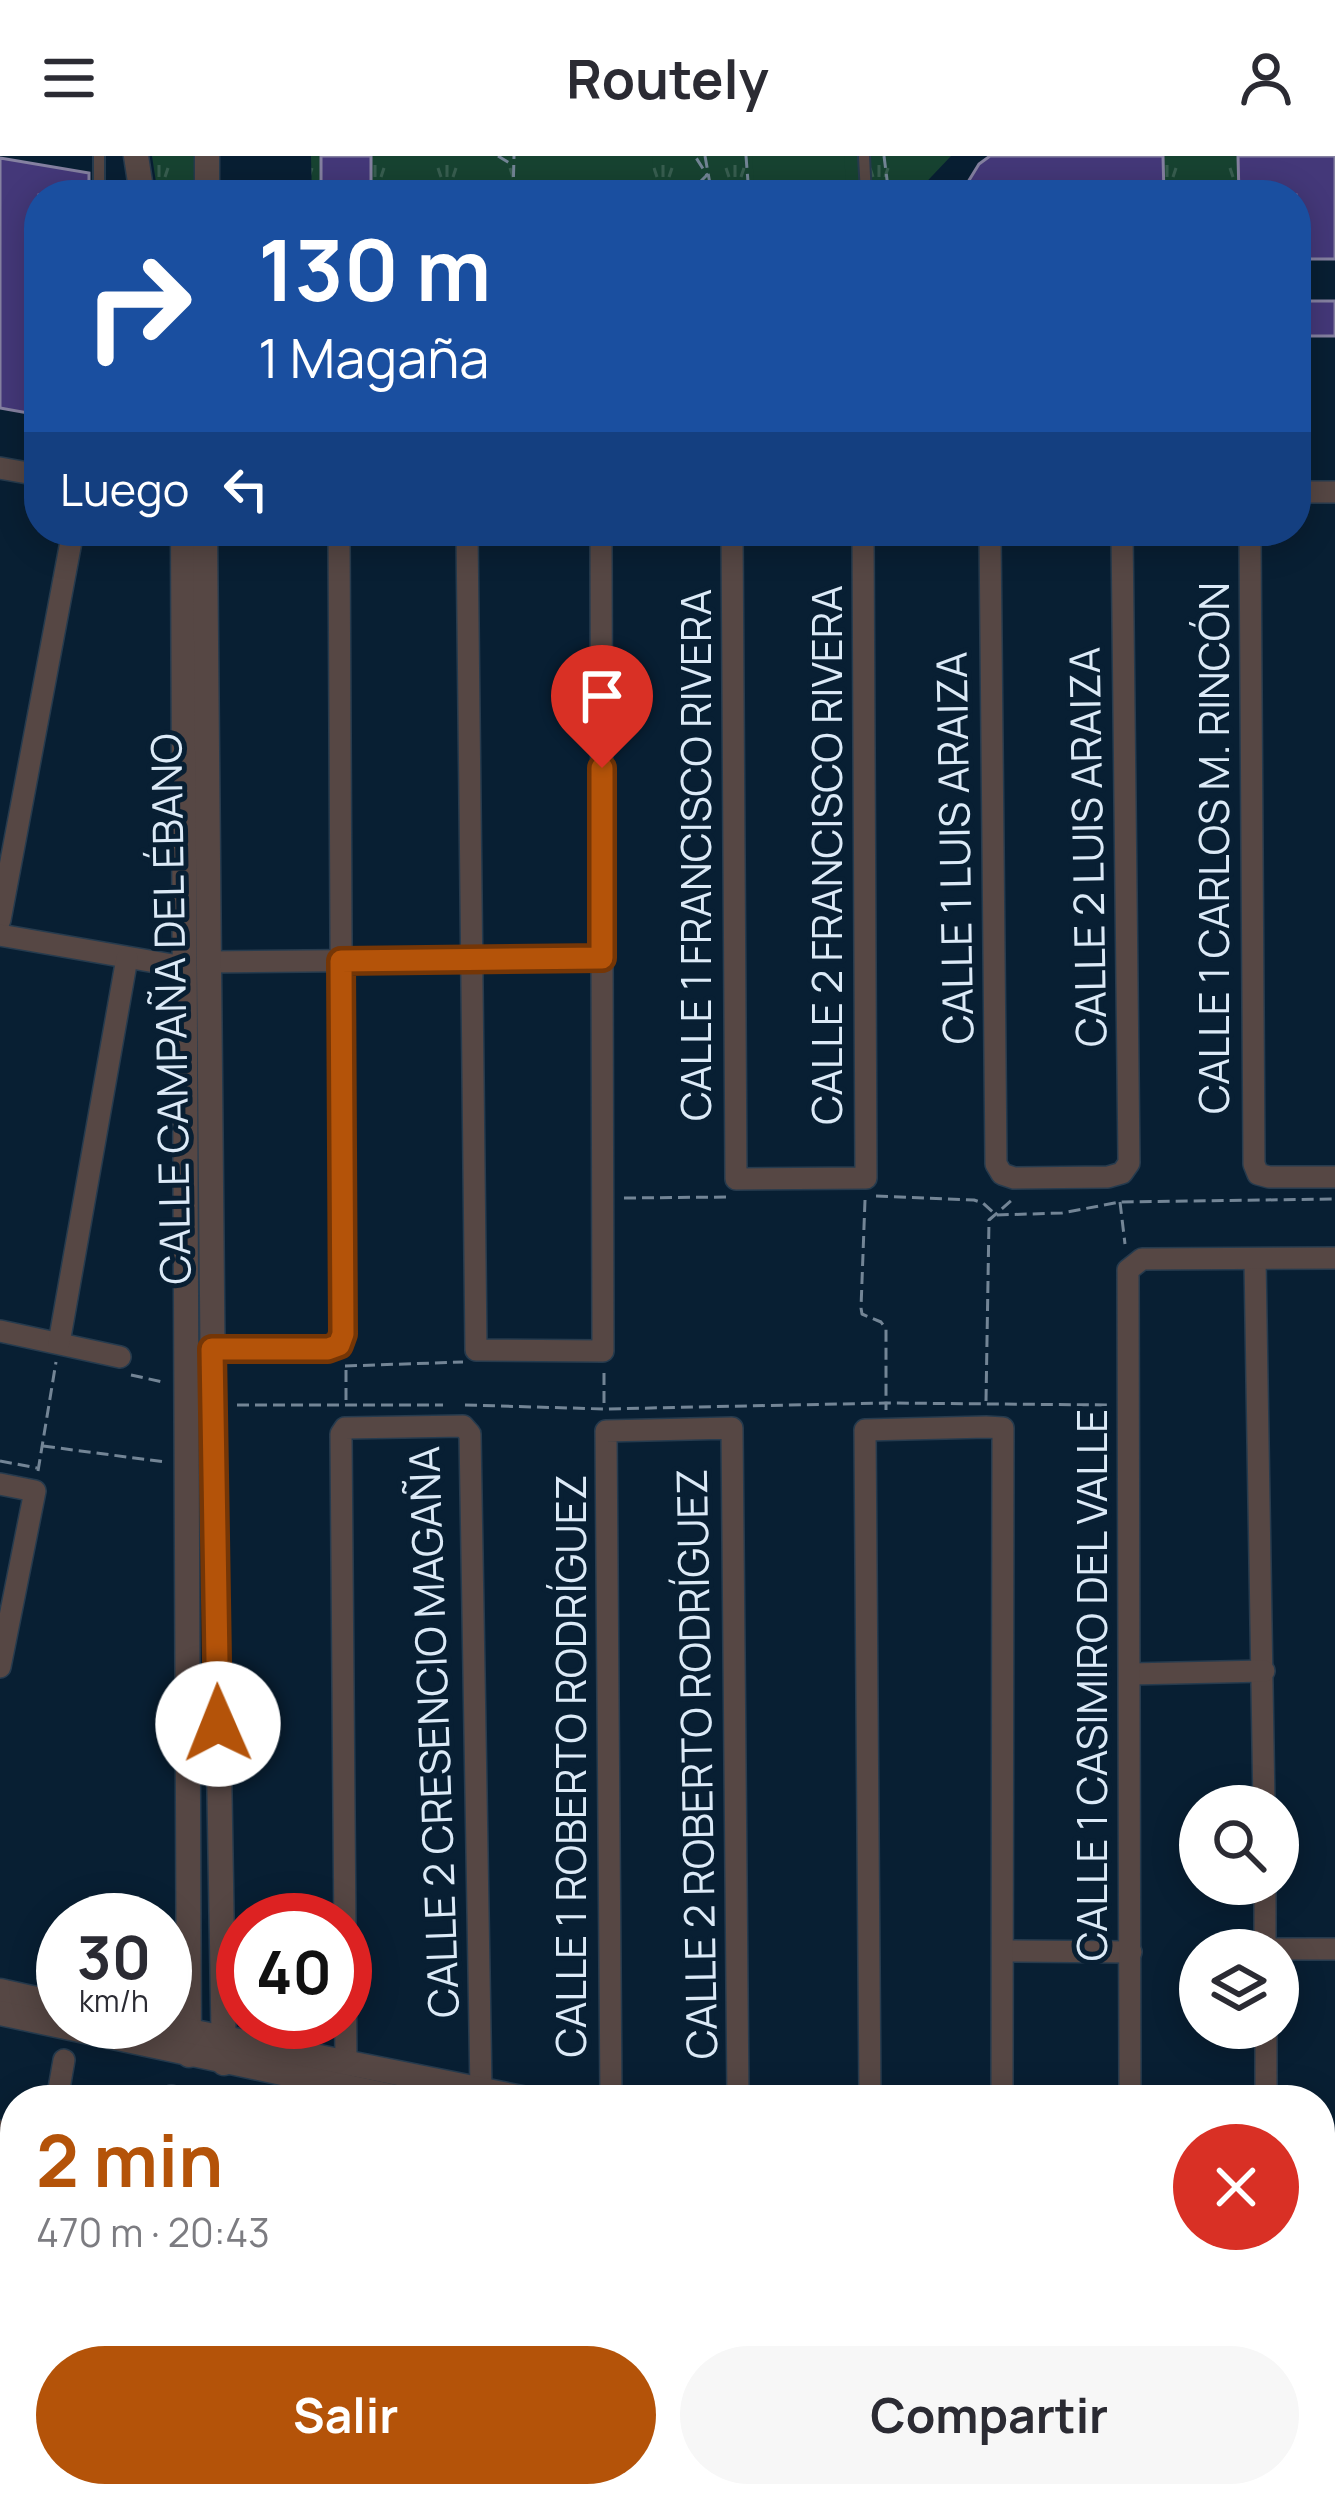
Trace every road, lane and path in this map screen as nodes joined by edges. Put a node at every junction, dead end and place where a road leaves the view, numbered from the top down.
1 (498, 156) edge
2 (514, 156) edge
3 (695, 156) edge
4 (704, 156) edge
5 (514, 166) junction
6 (707, 176) junction
7 (514, 180) edge
8 (703, 180) edge
9 (708, 180) edge
10 (70, 546) edge
11 (183, 546) edge
12 (205, 546) edge
13 (338, 546) edge
14 (467, 546) edge
15 (601, 546) edge
16 (732, 546) edge
17 (863, 546) edge
18 (990, 546) edge
19 (1122, 546) edge
20 (1250, 546) edge
21 (0, 920) edge
22 (0, 935) edge
23 (127, 958) junction
24 (602, 958) junction
25 (473, 959) junction
26 (341, 961) junction
27 (196, 964) junction
28 (198, 1167) junction
29 (1005, 1171) junction
30 (1335, 1177) edge
31 (866, 1178) junction
32 (1335, 1198) edge
33 (1120, 1202) junction
34 (996, 1215) junction
35 (1335, 1258) edge
36 (1255, 1259) junction
37 (1131, 1266) junction
38 (0, 1331) edge
39 (58, 1343) junction
40 (212, 1349) junction
41 (476, 1350) junction
42 (603, 1351) junction
43 (120, 1357) dead end
44 (886, 1403) junction
45 (346, 1404) junction
46 (986, 1404) junction
47 (213, 1405) junction
48 (1129, 1405) junction
49 (605, 1420) junction
50 (876, 1430) junction
51 (41, 1446) junction
52 (0, 1461) edge
53 (188, 1465) junction
54 (0, 1484) edge
55 (0, 1667) edge
56 (1264, 1671) junction
57 (1131, 1675) junction
58 (1264, 1785) edge
59 (190, 1893) edge
60 (220, 1893) edge
61 (1335, 1949) edge
62 (1299, 1950) edge
63 (1003, 1951) junction
64 (1131, 1952) junction
65 (0, 1991) edge
66 (36, 1999) edge
67 (0, 2013) edge
68 (36, 2019) edge
69 (192, 2044) edge
70 (1266, 2049) edge
71 (224, 2051) junction
72 (64, 2060) dead end
73 (346, 2064) junction
74 (60, 2085) edge
75 (352, 2085) edge
76 (451, 2085) edge
77 (481, 2085) edge
78 (611, 2085) edge
79 (738, 2085) edge
80 (870, 2085) edge
81 (1002, 2085) edge
82 (1130, 2085) edge
83 (1266, 2085) edge

1 - 5 path
2 - 5 path
3 - 6 path
4 - 6 path
5 - 7 path
6 - 8 path
6 - 9 path
10 - 21 street
11 - 27 street, CALLE CAMPAÑA DEL ÉBANO
12 - 27 street, CALLE CAMPAÑA DEL ÉBANO
13 - 26 street
14 - 25 street
15 - 24 street
16 - 31 street, CALLE 1 FRANCISCO RIVERA
17 - 31 street, CALLE 2 FRANCISCO RIVERA
18 - 29 street, CALLE 1 LUIS ARAIZA
19 - 29 street, CALLE 2 LUIS ARAIZA
20 - 30 street, CALLE 1 CARLOS M. RINCÓN
22 - 23 street
23 - 27 street
23 - 39 street
24 - 25 street
24 - 42 street
25 - 26 street
25 - 41 street
26 - 27 street
26 - 40 street
27 - 28 street, CALLE CAMPAÑA DEL ÉBANO
28 - 40 street, CALLE CAMPAÑA DEL ÉBANO
28 - 53 street, CALLE CAMPAÑA DEL ÉBANO
29 - 34 path
31 - 44 path
32 - 33 path
33 - 34 path
33 - 37 path
34 - 46 path
35 - 36 street
36 - 37 street
36 - 56 street
37 - 48 street, CALLE 1 CASIMIRO DEL VALLE
38 - 39 street
39 - 43 street
39 - 51 path
40 - 47 street, CALLE CAMPAÑA DEL ÉBANO
41 - 42 street
41 - 45 path
42 - 49 path
44 - 46 path
44 - 49 path
44 - 50 path
45 - 47 path
45 - 49 path
46 - 48 path
47 - 60 street, CALLE CAMPAÑA DEL ÉBANO
48 - 57 street, CALLE 1 CASIMIRO DEL VALLE
49 - 78 street, CALLE 1 ROBERTO RODRÍGUEZ
49 - 79 street, CALLE 2 ROBERTO RODRÍGUEZ
50 - 63 street
50 - 80 street
51 - 52 path
51 - 53 path
53 - 59 street, CALLE CAMPAÑA DEL ÉBANO
54 - 55 street
56 - 57 street
56 - 58 street
57 - 64 street, CALLE 1 CASIMIRO DEL VALLE
61 - 62 street
63 - 64 street
63 - 81 street
64 - 82 street, CALLE 1 CASIMIRO DEL VALLE
65 - 66 street
67 - 68 street
69 - 71 street
70 - 83 street
71 - 73 street
71 - 75 street
72 - 74 street
73 - 76 street
73 - 77 street, CALLE 2 CRESENCIO MAGAÑA

